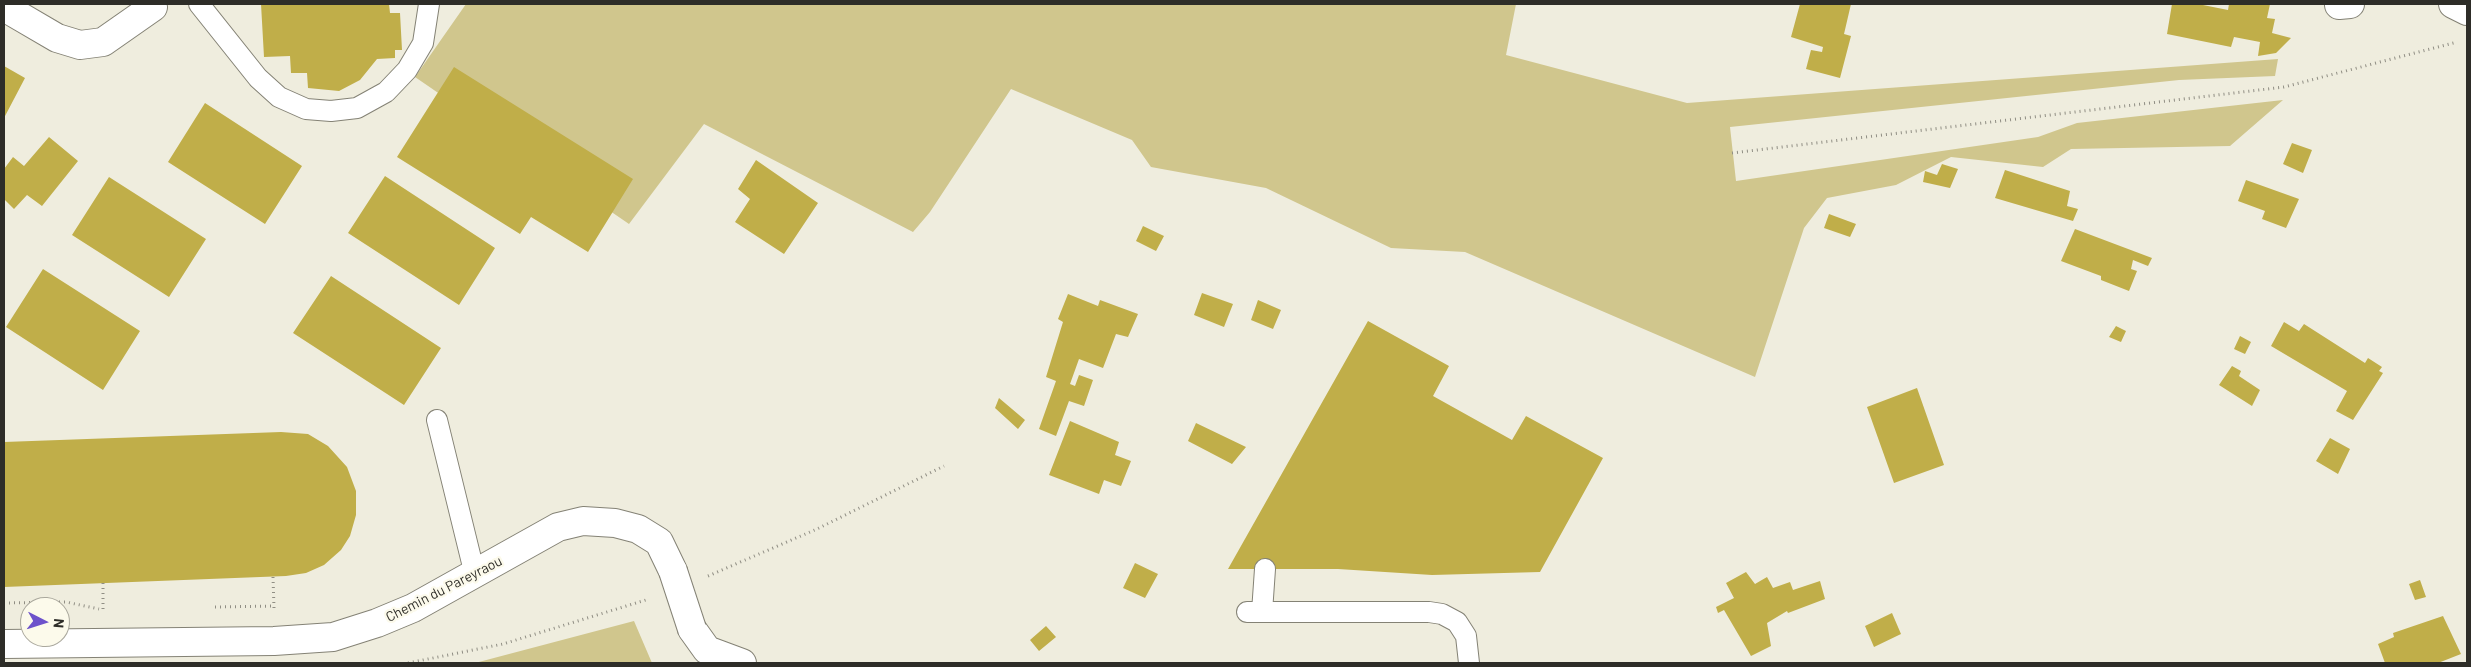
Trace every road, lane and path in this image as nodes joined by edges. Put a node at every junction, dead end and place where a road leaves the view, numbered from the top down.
1 (199, 4) edge
2 (429, 4) edge
3 (2453, 4) edge
4 (156, 5) edge
5 (4, 7) edge
6 (2467, 11) edge
7 (2458, 42) dead end
8 (1732, 153) dead end
9 (437, 420) dead end
10 (1265, 569) dead end
11 (474, 575) junction
12 (103, 583) dead end
13 (4, 603) edge
14 (274, 606) dead end
15 (208, 607) dead end
16 (112, 609) dead end
17 (103, 610) junction
18 (4, 644) edge
19 (742, 663) edge
20 (1469, 663) edge

1 - 2 lane
3 - 6 street
4 - 5 street
7 - 8 path
9 - 11 lane
10 - 20 lane
11 - 18 street, Chemin du Pareyraou
11 - 19 street, Chemin du Pareyraou, bridge
12 - 17 path
13 - 17 path
14 - 15 path
16 - 17 path

